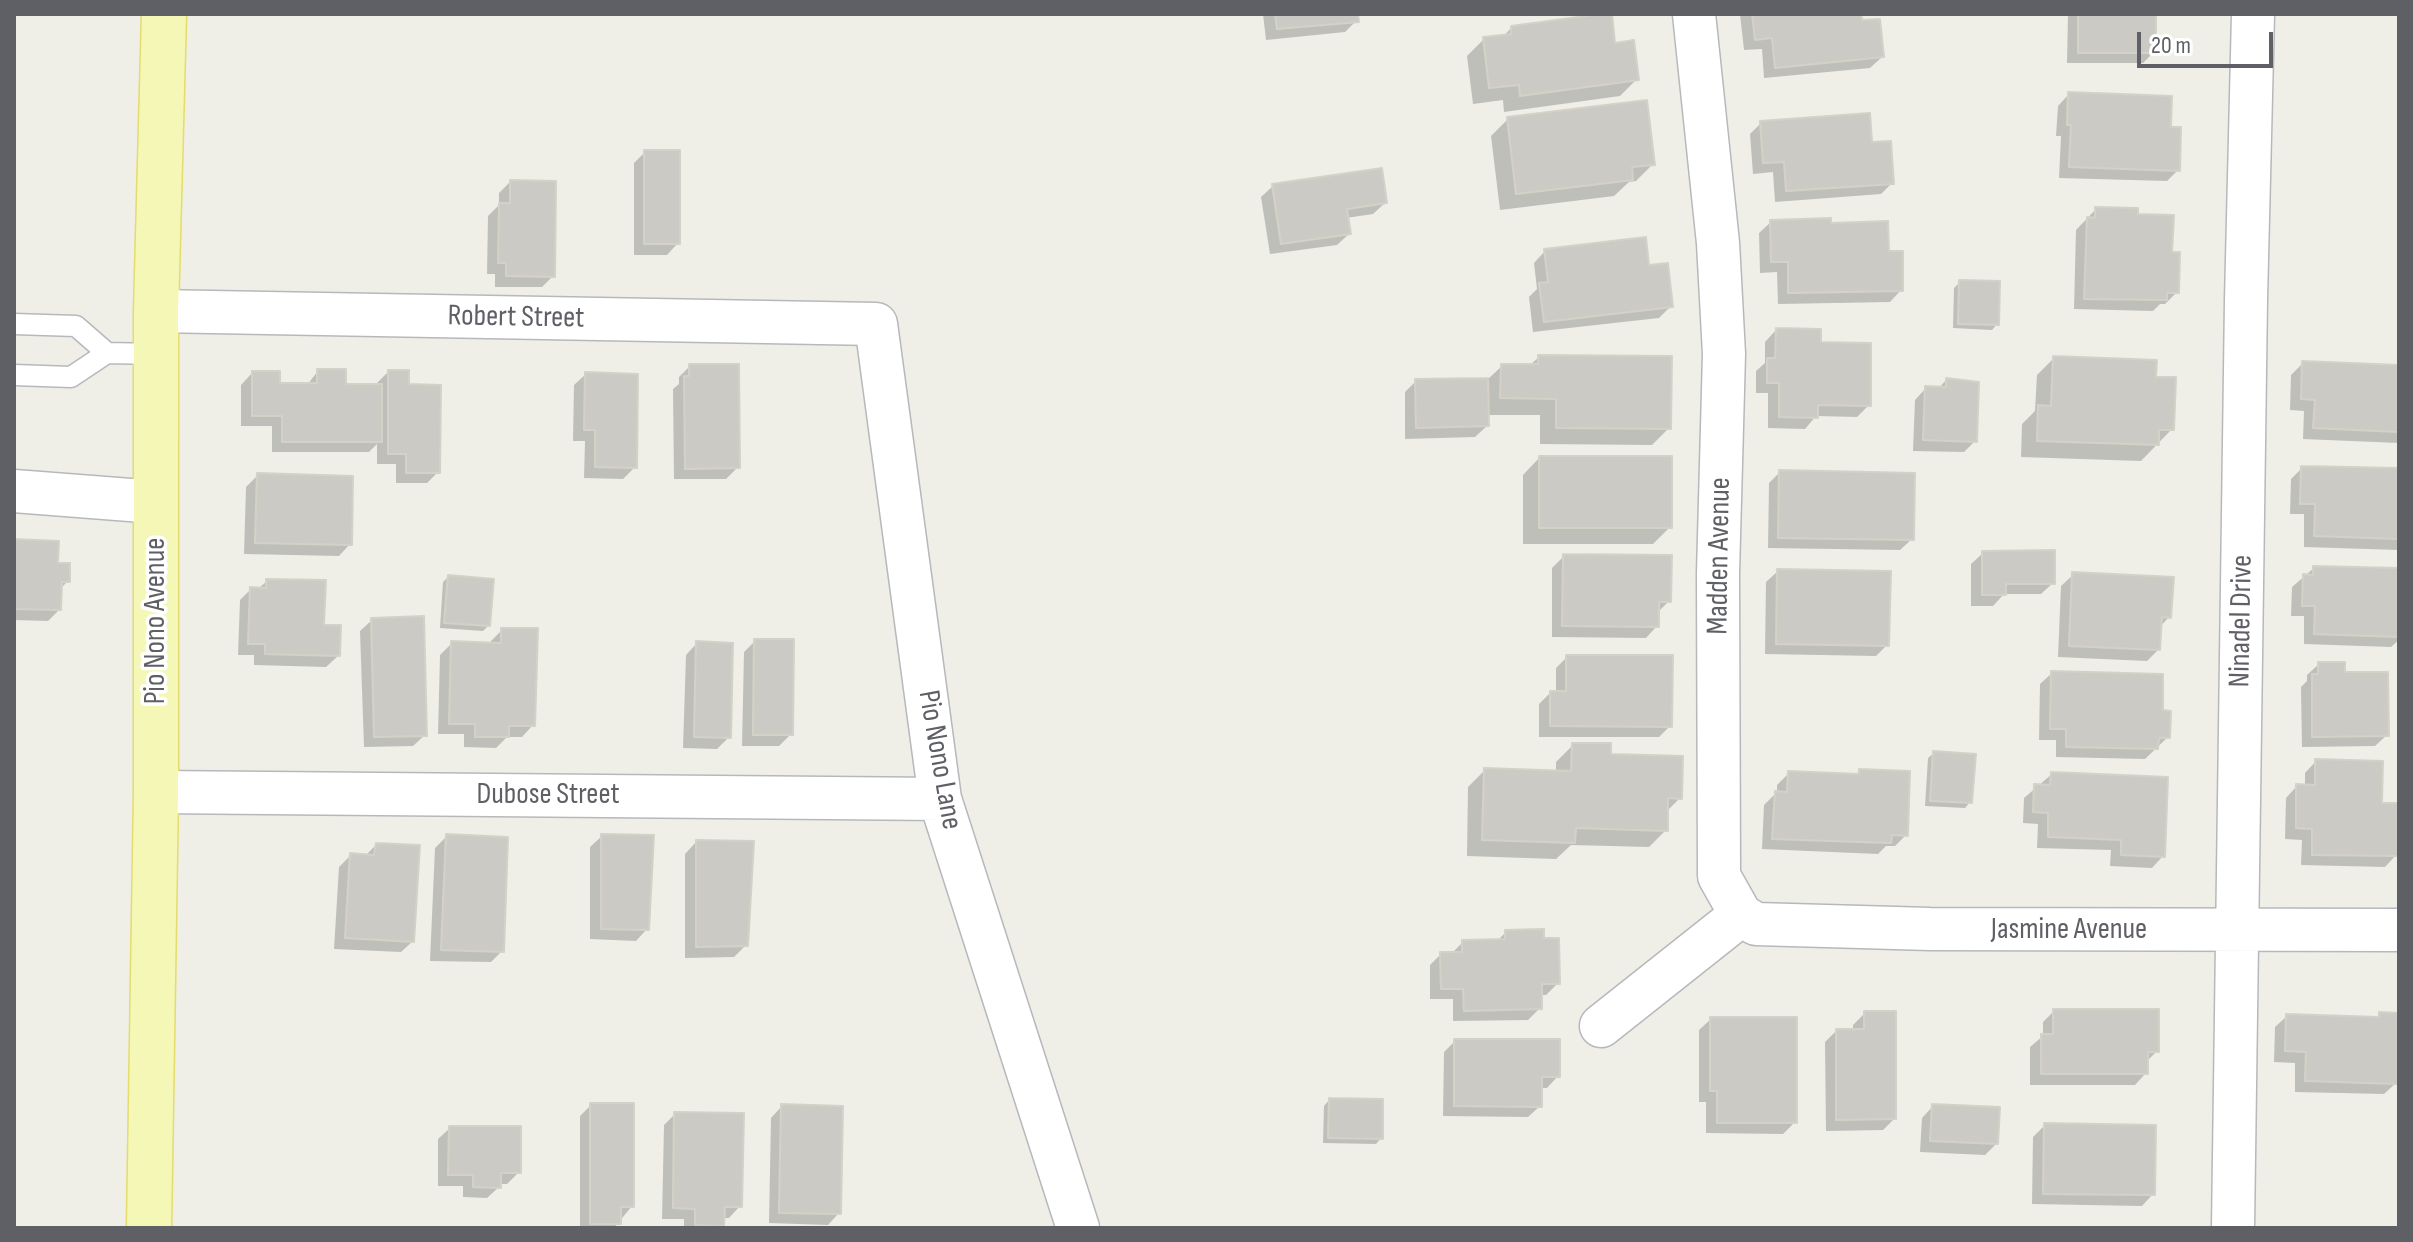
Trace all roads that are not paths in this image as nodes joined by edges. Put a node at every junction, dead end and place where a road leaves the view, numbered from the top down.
1 (164, 14) edge
2 (1694, 14) edge
3 (2253, 14) edge
4 (14, 324) edge
5 (876, 324) joint
6 (156, 333) junction
7 (107, 353) junction
8 (14, 375) edge
9 (14, 491) edge
10 (156, 502) junction
11 (156, 792) junction
12 (940, 799) junction
13 (1741, 915) junction
14 (2237, 930) junction
15 (2399, 930) edge
16 (1601, 1026) dead end
17 (149, 1228) edge
18 (1078, 1228) edge
19 (2233, 1228) edge

1 - 6 main road, Pio Nono Avenue
2 - 13 street, Madden Avenue
3 - 14 street, Ninadel Drive
4 - 7 lane
5 - 6 street, Robert Street
5 - 12 street, Pio Nono Lane
6 - 7 lane
6 - 10 main road, Pio Nono Avenue
7 - 8 lane
9 - 10 street
10 - 11 main road, Pio Nono Avenue
11 - 12 street, Dubose Street
11 - 17 main road, Pio Nono Avenue
12 - 18 street, Pio Nono Lane
13 - 14 street, Jasmine Avenue
13 - 16 street
14 - 15 street, Jasmine Avenue
14 - 19 street, Ninadel Drive

